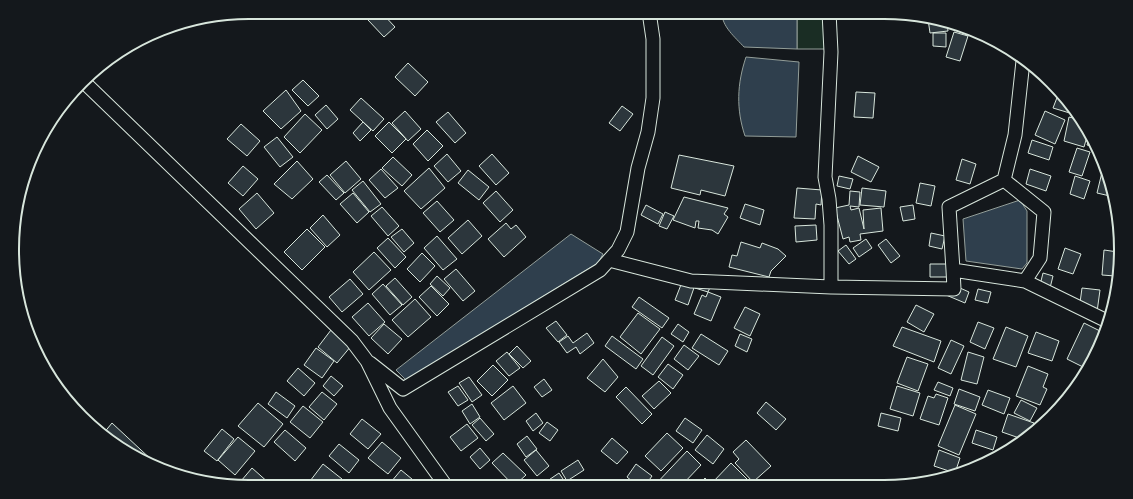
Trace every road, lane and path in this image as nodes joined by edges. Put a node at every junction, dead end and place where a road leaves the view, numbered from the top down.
1 (650, 19) edge
2 (829, 19) edge
3 (1022, 66) edge
4 (88, 86) edge
5 (1004, 180) junction
6 (609, 260) junction
7 (953, 270) junction
8 (1025, 281) junction
9 (831, 287) junction
10 (1103, 319) edge
11 (367, 361) junction
12 (442, 480) edge

1 - 6 street
2 - 9 street
3 - 5 street
4 - 11 street
5 - 7 street
5 - 8 street
6 - 9 street
6 - 11 street
7 - 8 street
7 - 9 street
8 - 10 street
11 - 12 street

